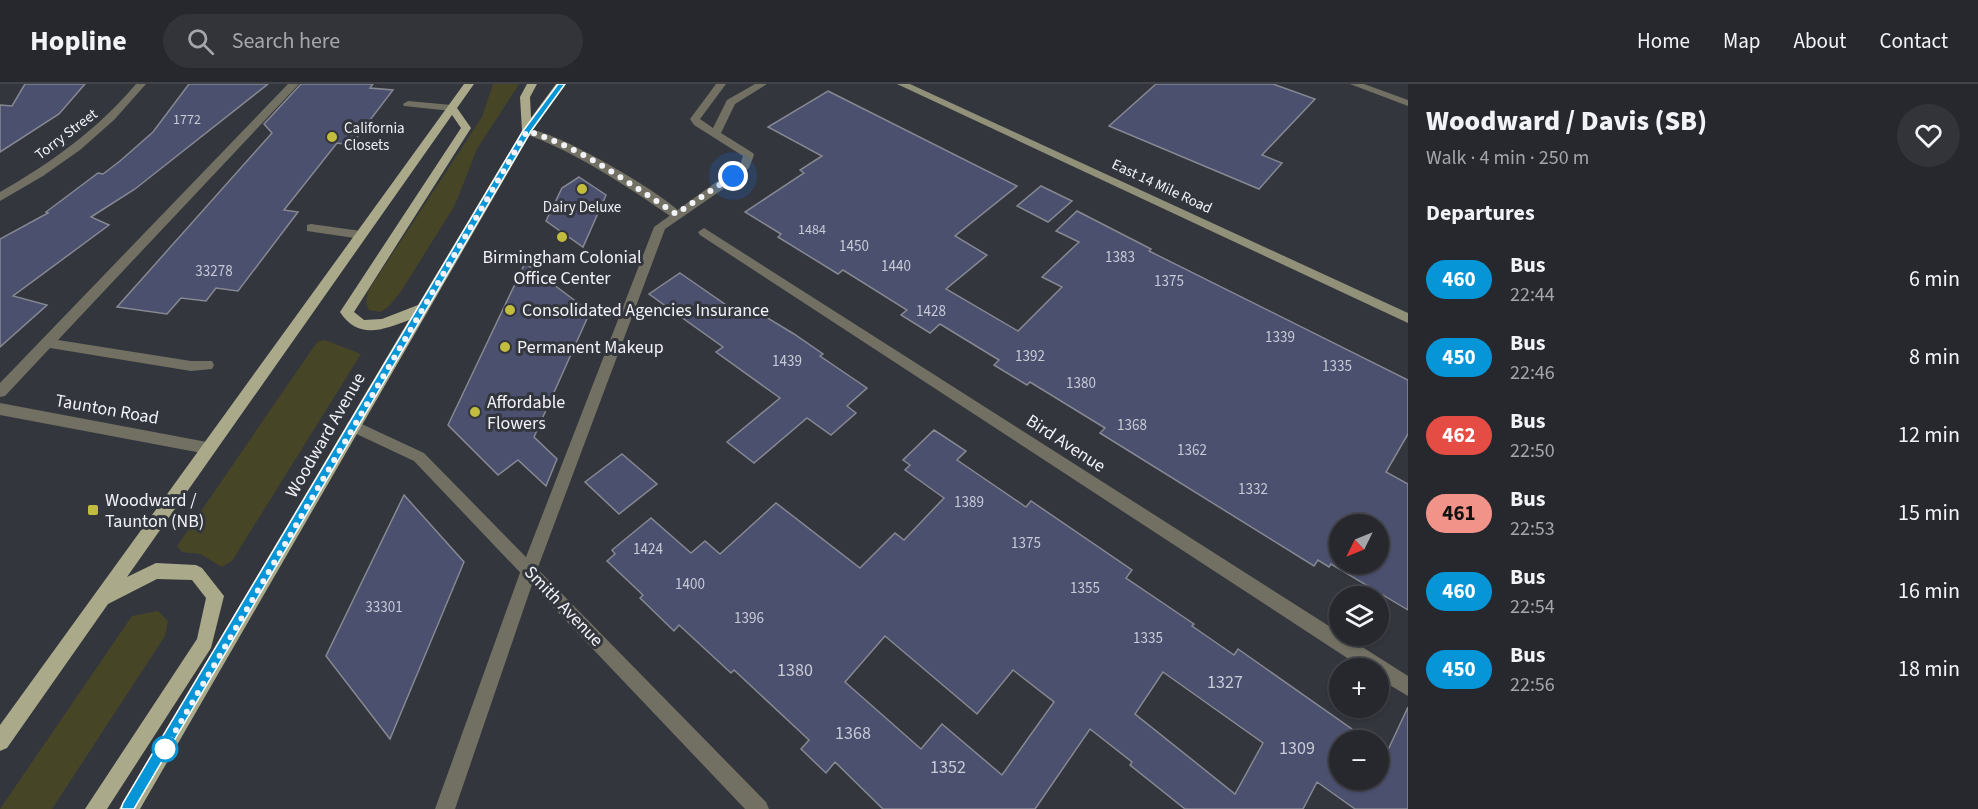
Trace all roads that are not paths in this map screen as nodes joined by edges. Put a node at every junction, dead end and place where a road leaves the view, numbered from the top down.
1 (141, 84) edge
2 (294, 84) edge
3 (468, 84) edge
4 (532, 84) edge
5 (561, 84) edge
6 (721, 84) edge
7 (762, 84) edge
8 (902, 84) edge
9 (1355, 84) edge
10 (1408, 103) edge
11 (408, 104) dead end
12 (452, 108) junction
13 (527, 131) junction
14 (716, 133) junction
15 (0, 197) edge
16 (676, 214) junction
17 (311, 228) dead end
18 (704, 232) dead end
19 (361, 235) junction
20 (424, 308) junction
21 (1408, 318) edge
22 (48, 343) junction
23 (207, 365) dead end
24 (0, 392) edge
25 (0, 409) edge
26 (353, 426) junction
27 (207, 448) junction
28 (529, 570) junction
29 (102, 599) junction
30 (1408, 687) edge
31 (0, 741) edge
32 (94, 809) edge
33 (129, 809) edge
34 (445, 809) edge
35 (759, 809) edge

1 - 15 street, Torry Street
2 - 22 street
3 - 12 main road
4 - 13 main road
5 - 13 main road, Woodward Avenue
6 - 14 street
7 - 14 street
8 - 21 main road, East 14 Mile Road
9 - 10 street
11 - 12 street
12 - 19 main road
12 - 20 main road
13 - 16 street
13 - 20 main road, Woodward Avenue
14 - 16 street
16 - 28 street
17 - 19 street
18 - 30 street, Bird Avenue
19 - 27 main road
20 - 26 main road, Woodward Avenue
22 - 23 street
22 - 24 street
25 - 27 street, Taunton Road
26 - 28 street, Smith Avenue
26 - 33 main road, Woodward Avenue
27 - 29 main road
28 - 34 street
28 - 35 street, Smith Avenue
29 - 31 main road
29 - 32 main road

